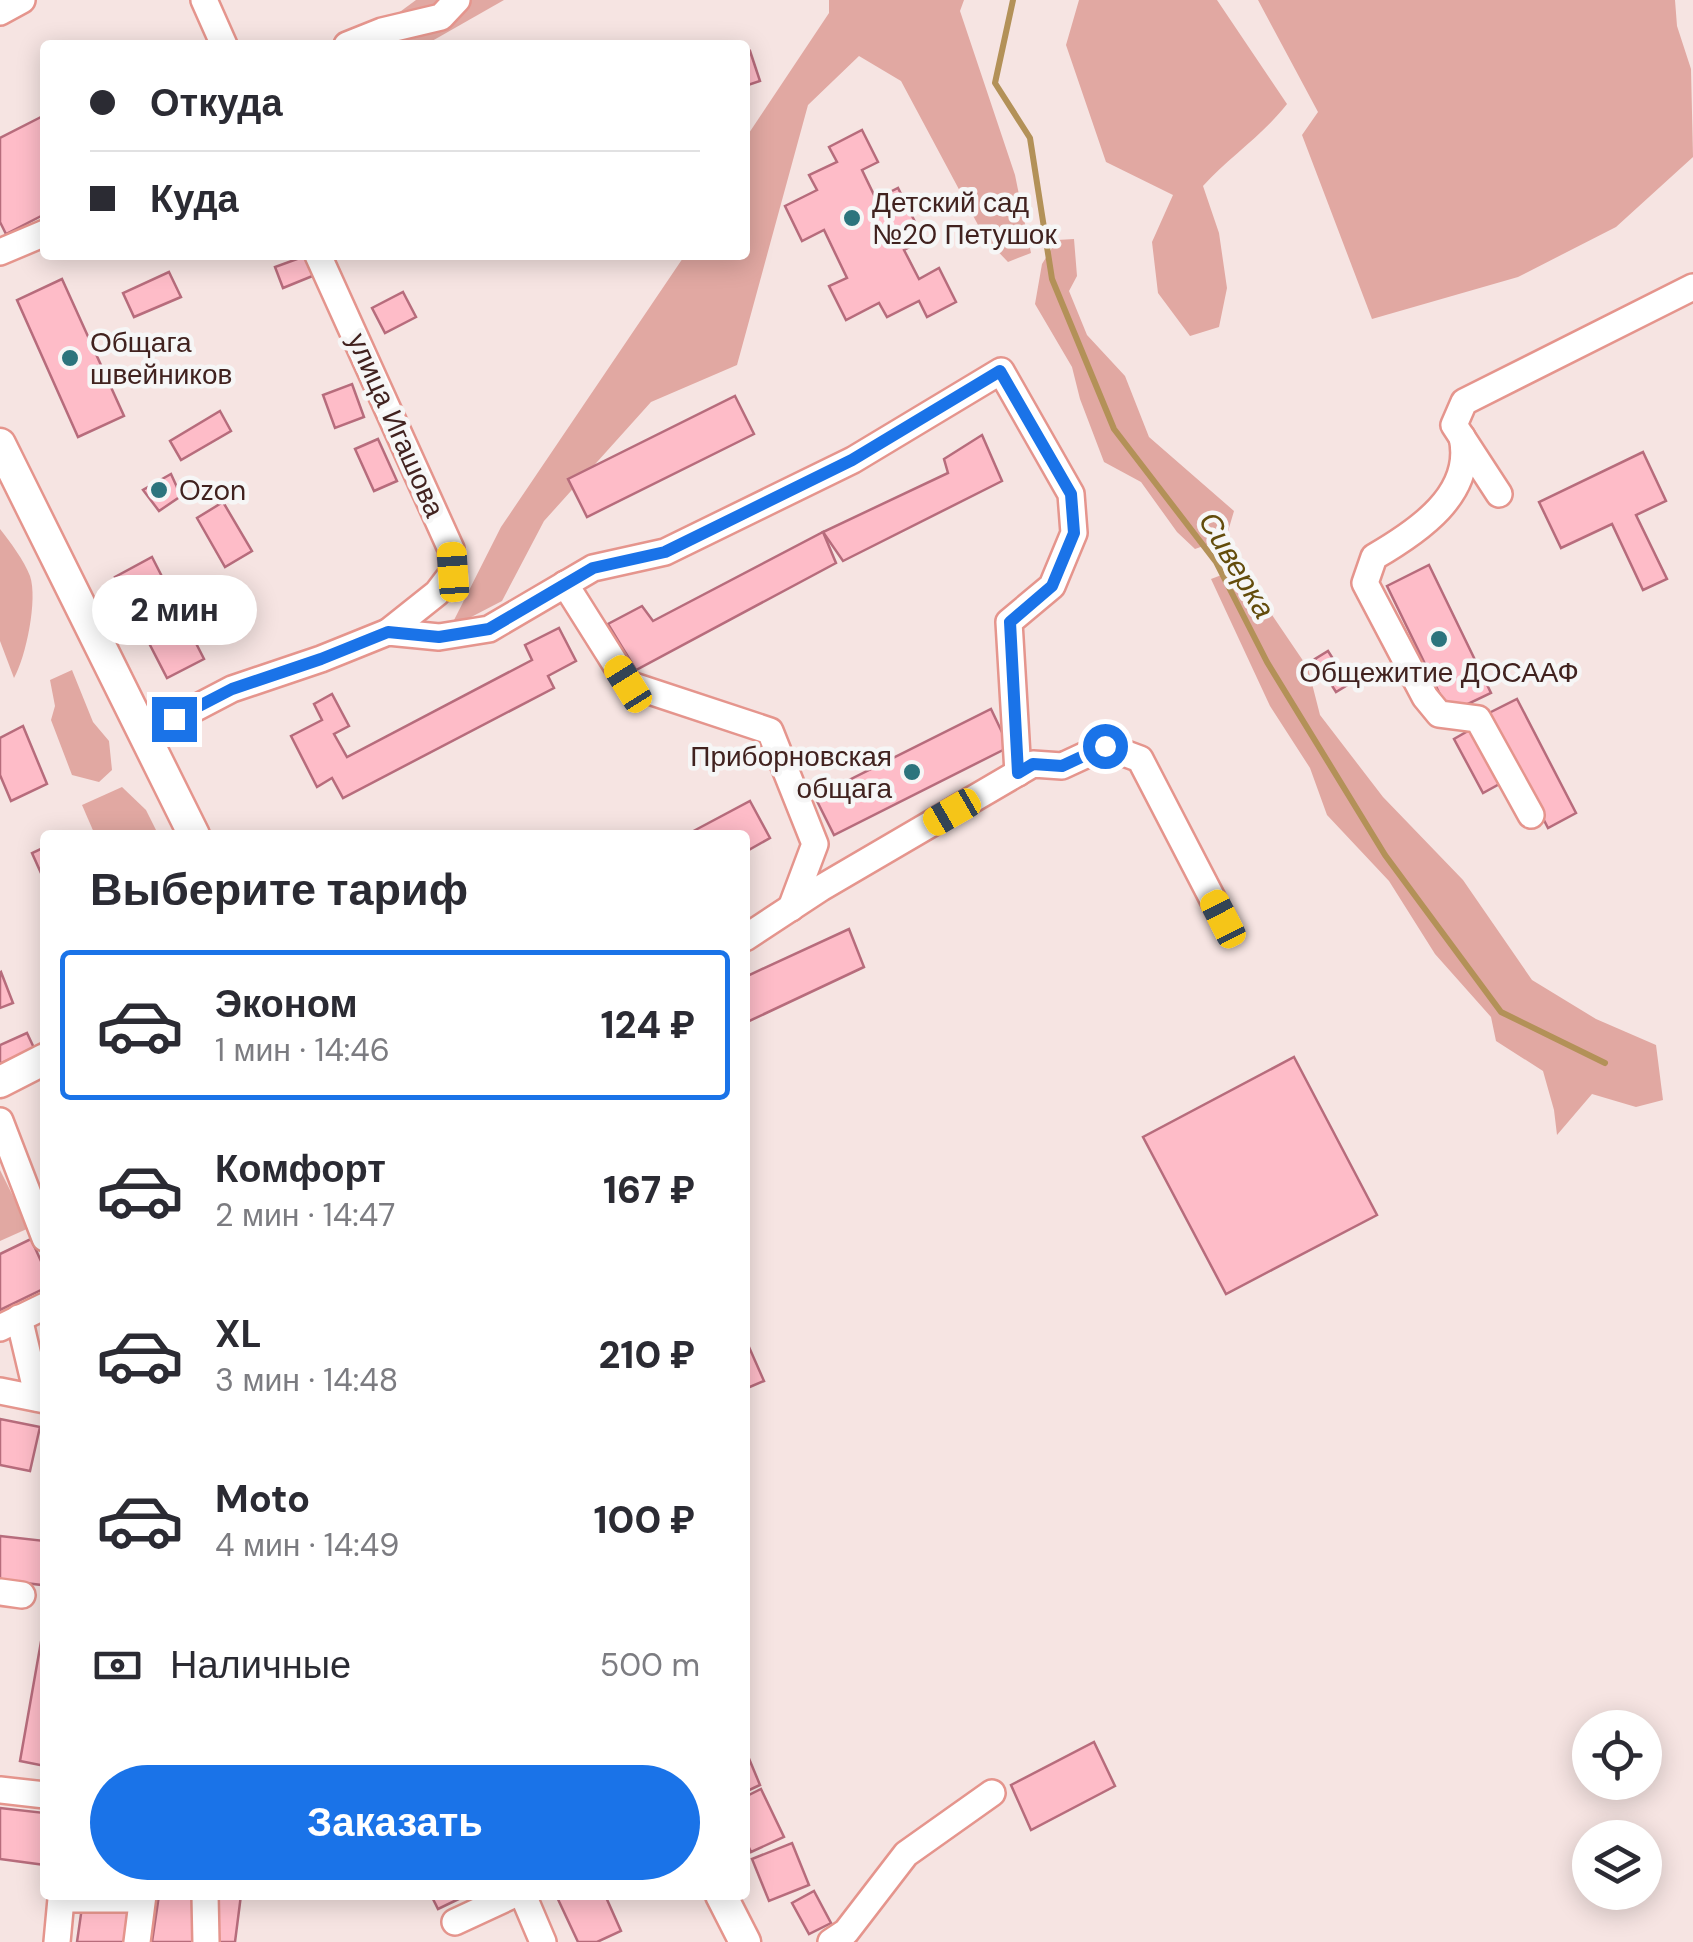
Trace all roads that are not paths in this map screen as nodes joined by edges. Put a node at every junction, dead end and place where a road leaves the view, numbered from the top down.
1 (22, 0) edge
2 (204, 0) edge
3 (457, 0) edge
4 (0, 12) edge
5 (222, 40) edge
6 (360, 40) edge
7 (40, 236) edge
8 (0, 252) edge
9 (320, 260) edge
10 (1693, 287) edge
11 (1462, 437) junction
12 (0, 444) edge
13 (1499, 494) dead end
14 (565, 584) junction
15 (388, 632) junction
16 (146, 734) junction
17 (1018, 773) junction
18 (1531, 816) dead end
19 (192, 830) edge
20 (791, 908) junction
21 (1223, 919) dead end
22 (750, 935) edge
23 (40, 1062) edge
24 (0, 1082) edge
25 (0, 1121) edge
26 (33, 1172) edge
27 (40, 1212) edge
28 (40, 1308) edge
29 (10, 1323) edge
30 (0, 1391) edge
31 (40, 1394) edge
32 (40, 1399) edge
33 (0, 1790) edge
34 (992, 1792) dead end
35 (40, 1795) edge
36 (61, 1900) edge
37 (139, 1900) edge
38 (205, 1900) edge
39 (521, 1900) edge
40 (524, 1900) edge
41 (724, 1900) edge
42 (454, 1922) dead end
43 (57, 1942) edge
44 (137, 1942) edge
45 (206, 1942) edge
46 (543, 1942) edge
47 (744, 1942) edge
48 (831, 1942) edge

1 - 4 street
2 - 5 street
3 - 6 street
7 - 8 street
9 - 15 street, улица Игашова
10 - 11 street
11 - 13 street
11 - 18 street
12 - 16 main road
14 - 15 street
14 - 17 street
14 - 20 street
15 - 16 street
16 - 19 main road
17 - 20 street
17 - 21 street
20 - 22 street
23 - 24 main road
25 - 26 street
26 - 27 street
28 - 29 street
29 - 31 street
30 - 32 street
33 - 35 street
34 - 48 street
36 - 43 street
37 - 44 street
38 - 45 street
39 - 42 street
40 - 46 street
41 - 47 main road

